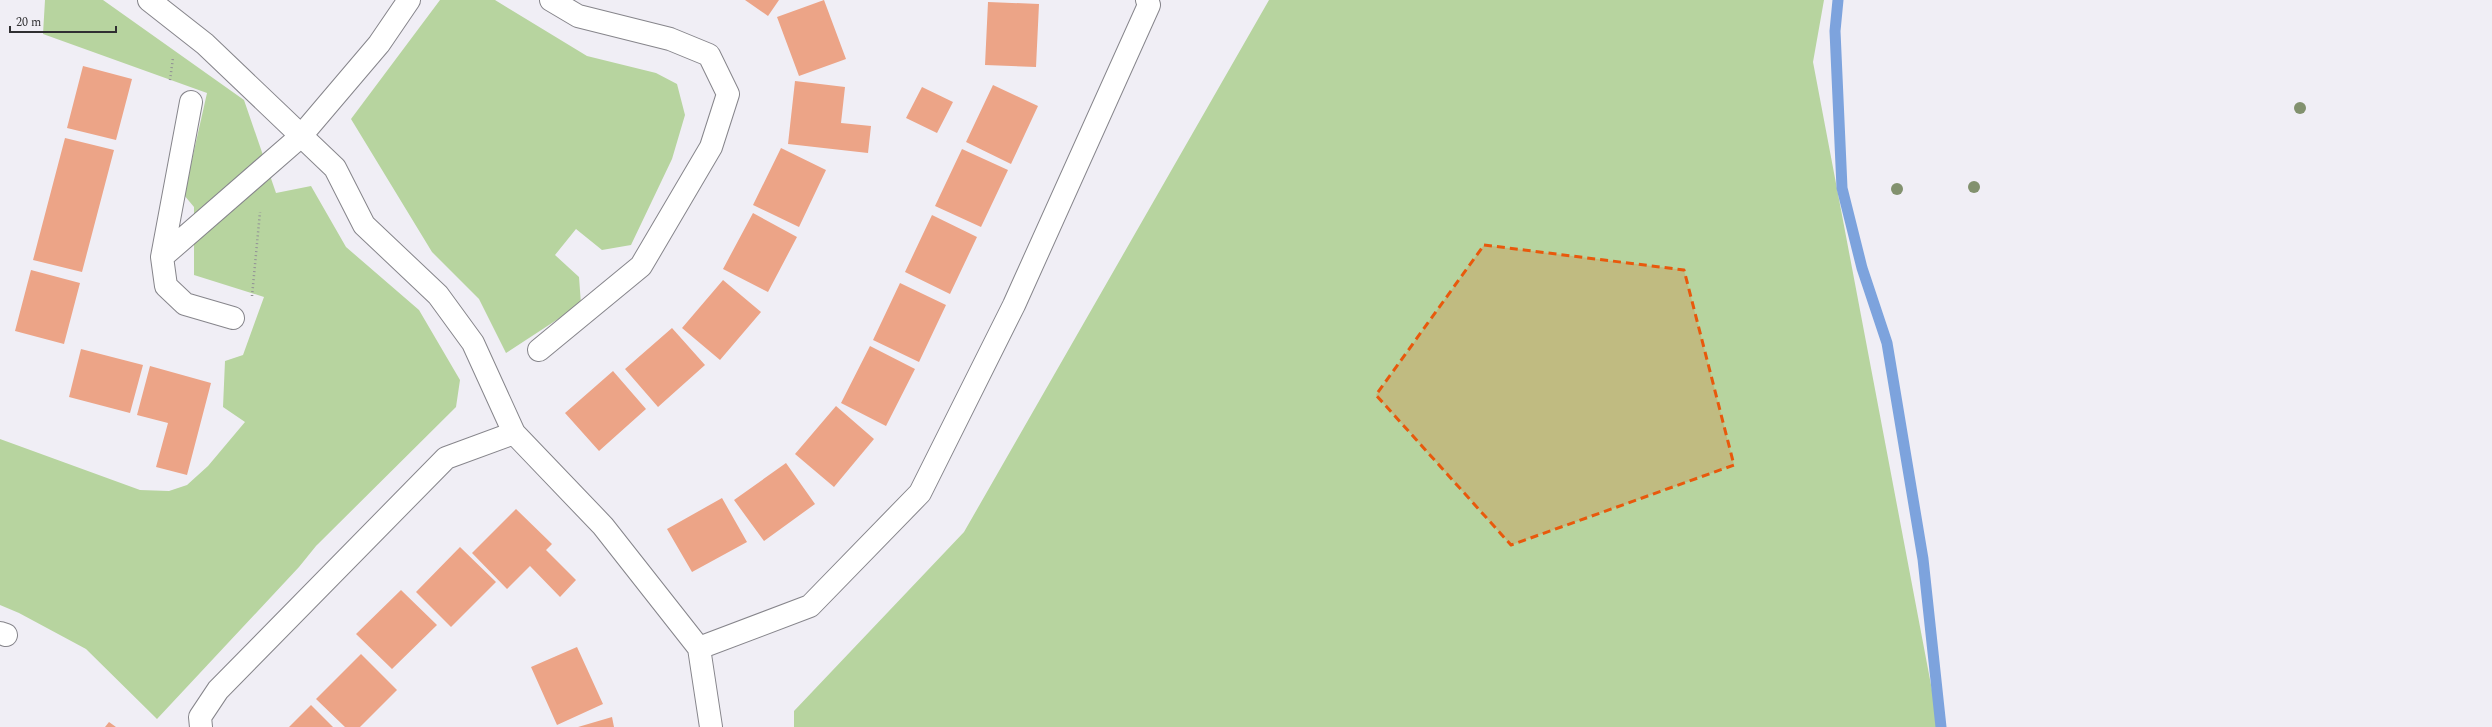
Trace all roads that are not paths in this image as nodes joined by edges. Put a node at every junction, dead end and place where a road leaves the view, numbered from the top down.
1 (149, 0) edge
2 (409, 0) edge
3 (551, 0) edge
4 (1147, 0) edge
5 (191, 102) road end
6 (300, 137) junction
7 (162, 257) junction
8 (233, 318) road end
9 (539, 350) dead end
10 (514, 433) junction
11 (699, 648) junction
12 (201, 727) edge
13 (711, 727) edge

1 - 6 street
2 - 6 street
3 - 9 street
4 - 11 street
5 - 7 street
6 - 7 street
6 - 10 street
7 - 8 street
10 - 11 street
10 - 12 street
11 - 13 street

